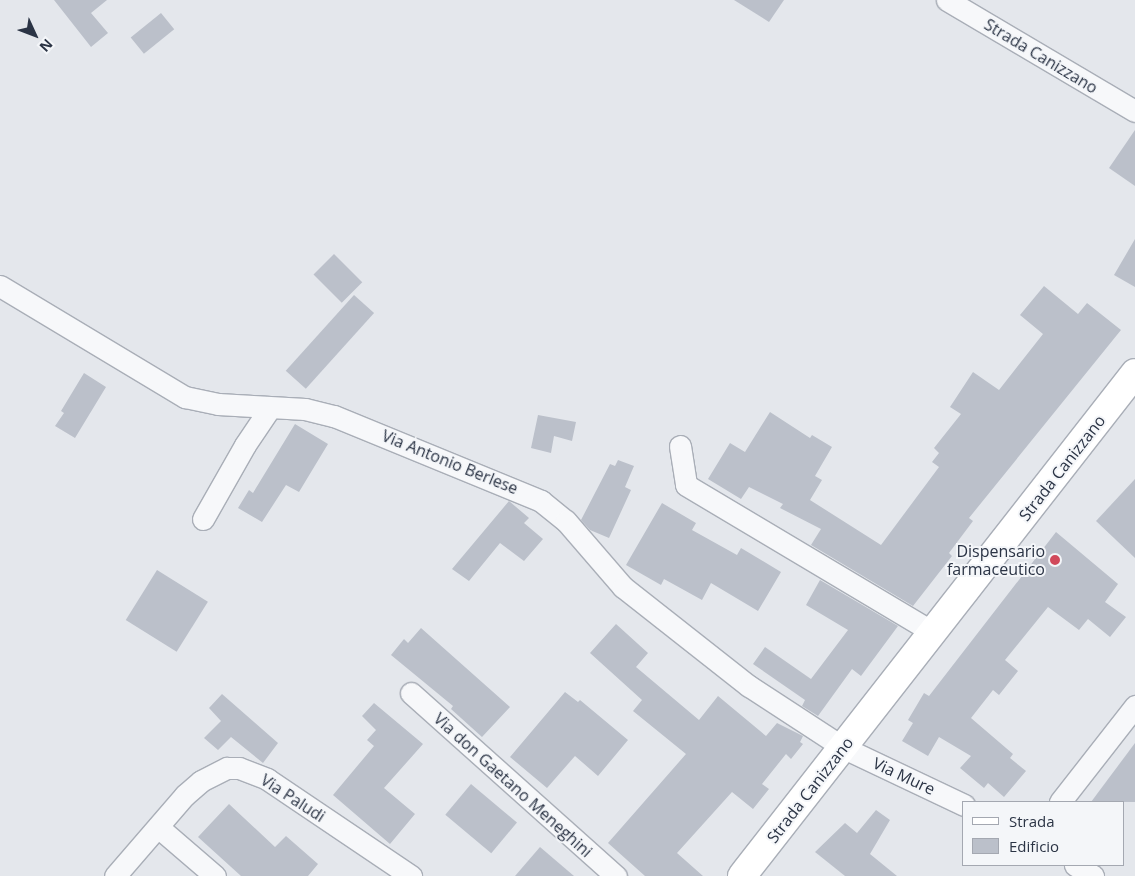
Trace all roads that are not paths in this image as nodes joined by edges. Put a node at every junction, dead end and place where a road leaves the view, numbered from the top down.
1 (947, 0) edge
2 (1135, 111) edge
3 (0, 286) edge
4 (1135, 373) edge
5 (270, 408) junction
6 (680, 446) dead end
7 (204, 519) dead end
8 (934, 633) junction
9 (411, 693) dead end
10 (1135, 706) edge
11 (844, 748) junction
12 (1061, 801) edge
13 (962, 804) edge
14 (158, 827) junction
15 (1077, 866) edge
16 (115, 876) edge
17 (215, 876) edge
18 (411, 876) edge
19 (616, 876) edge
20 (742, 876) edge
21 (1093, 876) edge

1 - 2 street, Strada Canizzano
3 - 5 street, Via Antonio Berlese
4 - 8 street, Strada Canizzano
5 - 7 street
5 - 11 street, Via Antonio Berlese
6 - 8 street
8 - 11 street, Strada Canizzano
9 - 19 street, Via don Gaetano Meneghini
10 - 12 street
11 - 13 street, Via Mure
11 - 20 street, Strada Canizzano
14 - 16 street, Via Paludi
14 - 17 street
14 - 18 street, Via Paludi
15 - 21 street

